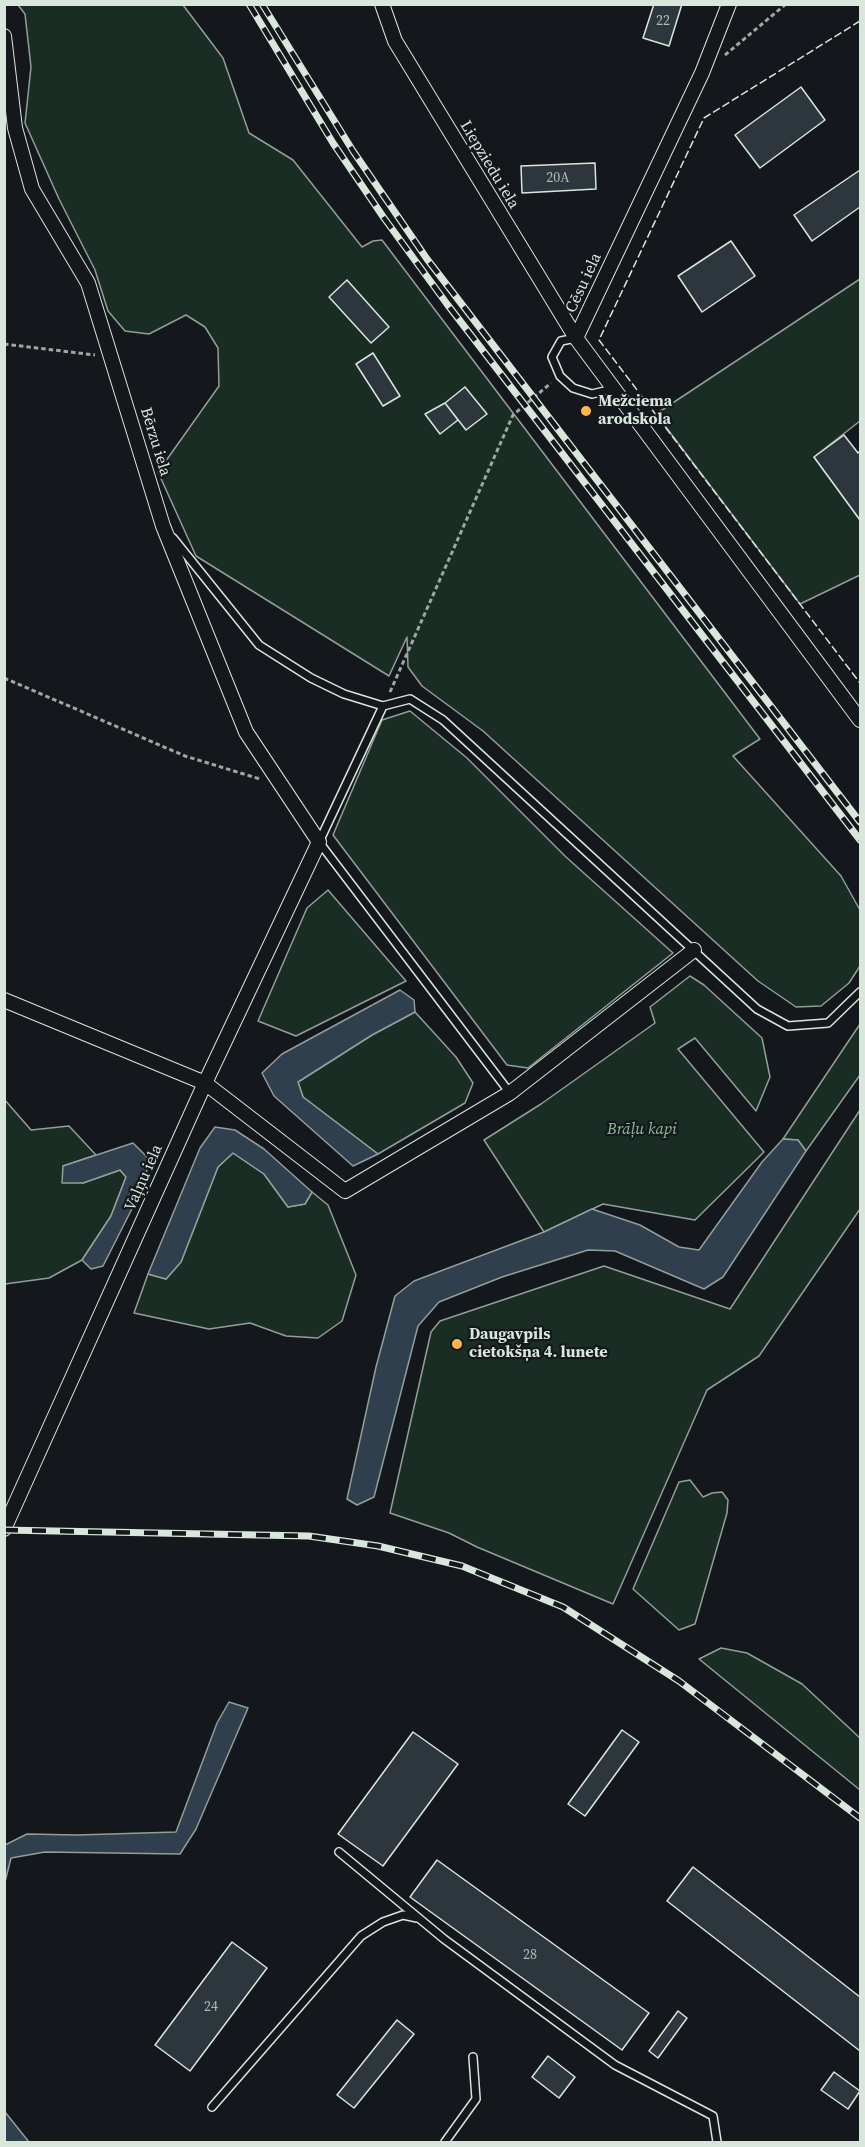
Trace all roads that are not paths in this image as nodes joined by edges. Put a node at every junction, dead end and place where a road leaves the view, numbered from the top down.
1 (382, 4) edge
2 (729, 4) edge
3 (4, 36) edge
4 (576, 338) junction
5 (613, 389) junction
6 (163, 526) junction
7 (383, 706) junction
8 (861, 720) edge
9 (319, 842) junction
10 (694, 950) junction
11 (861, 992) edge
12 (4, 1000) edge
13 (205, 1083) junction
14 (510, 1093) junction
15 (4, 1529) edge
16 (339, 1852) dead end
17 (419, 1919) junction
18 (473, 2057) dead end
19 (212, 2107) dead end
20 (445, 2142) edge
21 (717, 2142) edge

1 - 4 street, Liepziedu iela
2 - 4 street, Cēsu iela
3 - 6 street, Bērzu iela
4 - 5 street, Cēsu iela
4 - 5 lane
5 - 8 street, Cēsu iela
6 - 7 lane
6 - 9 street, Bērzu iela
7 - 9 lane
7 - 10 lane
9 - 13 street, Vaļņu iela
9 - 14 lane
10 - 11 lane
10 - 14 street
12 - 13 street
13 - 14 street
13 - 15 street, Vaļņu iela
16 - 17 lane
17 - 19 lane
17 - 21 lane
18 - 20 lane

